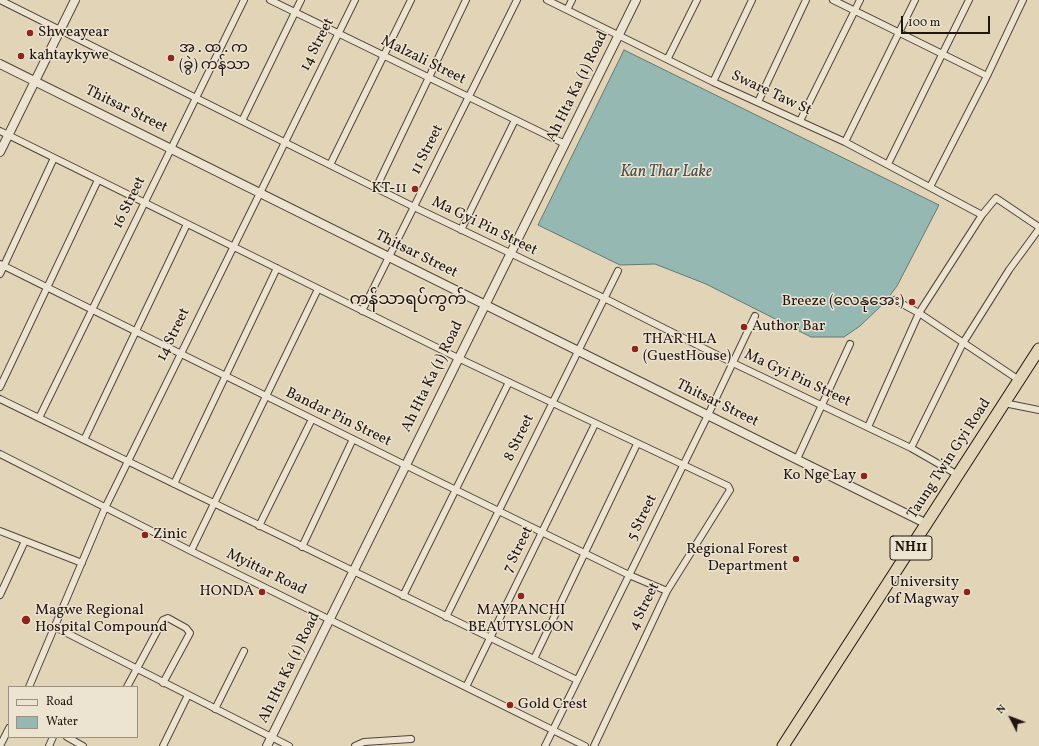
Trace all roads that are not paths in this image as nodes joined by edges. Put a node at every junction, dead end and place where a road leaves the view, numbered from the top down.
1 (0, 0) edge
2 (16, 0) edge
3 (75, 0) edge
4 (244, 0) edge
5 (270, 0) edge
6 (301, 0) edge
7 (355, 0) edge
8 (411, 0) edge
9 (466, 0) edge
10 (517, 0) edge
11 (547, 0) edge
12 (572, 0) edge
13 (636, 0) edge
14 (697, 0) edge
15 (752, 0) edge
16 (806, 0) edge
17 (833, 0) edge
18 (860, 0) edge
19 (915, 0) edge
20 (969, 0) edge
21 (1023, 0) edge
22 (13, 7) junction
23 (567, 10) junction
24 (855, 10) junction
25 (295, 12) junction
26 (60, 30) junction
27 (899, 33) junction
28 (338, 34) junction
29 (619, 35) junction
30 (942, 55) junction
31 (383, 56) junction
32 (668, 58) junction
33 (0, 64) edge
34 (987, 76) junction
35 (429, 78) junction
36 (35, 81) junction
37 (713, 82) junction
38 (468, 97) junction
39 (196, 98) junction
40 (758, 102) junction
41 (515, 120) junction
42 (242, 121) junction
43 (800, 121) junction
44 (0, 131) edge
45 (8, 135) junction
46 (284, 142) junction
47 (845, 142) junction
48 (565, 144) junction
49 (171, 149) junction
50 (0, 152) edge
51 (54, 158) junction
52 (888, 164) junction
53 (330, 165) junction
54 (98, 180) junction
55 (930, 187) junction
56 (376, 188) junction
57 (259, 192) junction
58 (145, 203) junction
59 (414, 207) junction
60 (982, 215) junction
61 (187, 224) junction
62 (1039, 228) edge
63 (461, 230) junction
64 (232, 245) junction
65 (510, 254) junction
66 (389, 257) junction
67 (2, 265) edge
68 (277, 268) junction
69 (618, 271) dead end
70 (0, 274) edge
71 (47, 288) junction
72 (318, 289) junction
73 (604, 298) junction
74 (895, 300) dead end
75 (485, 304) junction
76 (92, 310) junction
77 (362, 311) junction
78 (918, 313) junction
79 (755, 316) dead end
80 (135, 332) junction
81 (963, 343) junction
82 (850, 344) dead end
83 (1039, 349) edge
84 (578, 351) junction
85 (180, 354) junction
86 (458, 358) junction
87 (733, 363) junction
88 (225, 376) junction
89 (1019, 380) junction
90 (509, 382) junction
91 (0, 387) edge
92 (266, 397) junction
93 (0, 399) edge
94 (552, 403) junction
95 (1004, 403) junction
96 (821, 405) junction
97 (1039, 410) edge
98 (708, 415) junction
99 (39, 418) junction
100 (312, 419) junction
101 (595, 424) junction
102 (868, 427) junction
103 (352, 439) junction
104 (84, 440) junction
105 (637, 444) junction
106 (911, 448) junction
107 (0, 454) edge
108 (797, 459) junction
109 (128, 461) junction
110 (405, 465) junction
111 (683, 466) junction
112 (958, 475) junction
113 (174, 484) junction
114 (456, 490) junction
115 (214, 504) junction
116 (105, 508) junction
117 (498, 511) junction
118 (926, 524) junction
119 (259, 526) junction
120 (0, 531) edge
121 (542, 532) junction
122 (25, 541) junction
123 (302, 547) junction
124 (191, 551) junction
125 (584, 553) junction
126 (82, 563) junction
127 (353, 572) junction
128 (629, 575) junction
129 (667, 591) junction
130 (0, 595) edge
131 (403, 596) junction
132 (446, 617) junction
133 (330, 618) junction
134 (55, 627) junction
135 (490, 638) junction
136 (244, 650) dead end
137 (534, 659) junction
138 (136, 669) junction
139 (577, 680) junction
140 (163, 683) junction
141 (29, 686) edge
142 (128, 686) edge
143 (466, 687) junction
144 (188, 695) junction
145 (215, 709) junction
146 (8, 730) edge
147 (553, 730) junction
148 (271, 737) junction
149 (69, 738) edge
150 (411, 739) dead end
151 (0, 746) edge
152 (83, 746) edge
153 (163, 746) edge
154 (267, 746) edge
155 (289, 746) edge
156 (355, 746) edge
157 (545, 746) edge
158 (585, 746) edge
159 (594, 746) edge
160 (783, 746) edge

1 - 22 street, Ma Gyi Pin Street
2 - 22 street
3 - 26 street
4 - 39 street, 16 Street
5 - 25 street, Malzali Street
6 - 25 street
7 - 28 street, 14 Street
8 - 31 street
9 - 35 street
10 - 38 street, 11 Street
11 - 23 street, Sware Taw St
12 - 23 street
13 - 29 street, Ah Hta Ka (1) Road
14 - 32 street
15 - 37 street
16 - 40 street
17 - 24 street
18 - 24 street
19 - 27 street
20 - 30 street
21 - 34 street
22 - 26 street, Ma Gyi Pin Street
23 - 29 street, Sware Taw St
24 - 27 street
24 - 43 street
25 - 28 street, Malzali Street
25 - 42 street
26 - 36 street
26 - 39 street, Ma Gyi Pin Street
27 - 30 street
27 - 47 street
28 - 31 street, Malzali Street
28 - 46 street, 14 Street
29 - 32 street, Sware Taw St
29 - 48 street, Ah Hta Ka (1) Road
30 - 34 street
30 - 52 street
31 - 35 street, Malzali Street
31 - 53 street
32 - 37 street, Sware Taw St
33 - 36 street, Thitsar Street
34 - 55 street
35 - 38 street, Malzali Street
35 - 56 street
36 - 45 street
36 - 49 street, Thitsar Street
37 - 40 street, Sware Taw St
38 - 41 street, Malzali Street
38 - 59 street, 11 Street
39 - 42 street, Ma Gyi Pin Street
39 - 49 street, 16 Street
40 - 43 street, Sware Taw St
41 - 48 street, Malzali Street
41 - 63 street
42 - 46 street, Ma Gyi Pin Street
43 - 47 street, Sware Taw St
44 - 45 street
45 - 50 street
45 - 51 street
46 - 53 street, Ma Gyi Pin Street
46 - 57 street, 14 Street
47 - 52 street, Sware Taw St
48 - 65 street, Ah Hta Ka (1) Road
49 - 57 street, Thitsar Street
49 - 58 street, 16 Street
51 - 54 street
51 - 67 street
52 - 55 street, Sware Taw St
53 - 56 street, Ma Gyi Pin Street
54 - 58 street
54 - 71 street
55 - 60 street, Sware Taw St
56 - 59 street, Ma Gyi Pin Street
57 - 64 street, 14 Street
57 - 66 street, Thitsar Street
58 - 61 street
58 - 76 street, 16 Street
59 - 63 street, Ma Gyi Pin Street
59 - 66 street, 11 Street
60 - 62 street
60 - 78 street
61 - 64 street
61 - 80 street
62 - 81 street
63 - 65 street, Ma Gyi Pin Street
64 - 68 street
64 - 85 street, 14 Street
65 - 73 street, Ma Gyi Pin Street
65 - 75 street, Ah Hta Ka (1) Road
66 - 75 street, Thitsar Street
66 - 77 street, 11 Street
67 - 70 street
67 - 71 street, Bandar Pin Street
68 - 72 street
68 - 88 street
69 - 73 street, 8 Street
71 - 76 street, Bandar Pin Street
71 - 91 street
72 - 77 street
72 - 92 street
73 - 84 street, 8 Street
73 - 87 street, Ma Gyi Pin Street
74 - 78 street
75 - 84 street, Thitsar Street
75 - 86 street, Ah Hta Ka (1) Road
76 - 80 street, Bandar Pin Street
76 - 99 street, 16 Street
77 - 86 street
78 - 81 street
78 - 102 street
79 - 87 street, 5 Street
80 - 85 street, Bandar Pin Street
80 - 104 street
81 - 89 street
81 - 106 street
82 - 96 street
83 - 89 highway, Taung Twin Gyi Road / NH11
84 - 94 street, 8 Street
84 - 98 street, Thitsar Street
85 - 88 street, Bandar Pin Street
85 - 109 street, 14 Street
86 - 90 street
86 - 110 street, Ah Hta Ka (1) Road
87 - 96 street, Ma Gyi Pin Street
87 - 98 street, 5 Street
88 - 92 street, Bandar Pin Street
88 - 113 street
89 - 95 highway, Taung Twin Gyi Road / NH11
90 - 94 street
90 - 114 street
92 - 100 street, Bandar Pin Street
92 - 115 street
93 - 99 street
94 - 101 street
94 - 117 street, 8 Street
95 - 97 street
95 - 112 highway, Taung Twin Gyi Road / NH11
96 - 102 street, Ma Gyi Pin Street
96 - 108 street
98 - 108 street, Thitsar Street
98 - 111 street, 5 Street
99 - 104 street
100 - 103 street, Bandar Pin Street
100 - 119 street
101 - 105 street
101 - 121 street, 7 Street
102 - 106 street, Ma Gyi Pin Street
103 - 110 street, Bandar Pin Street
103 - 123 street
104 - 109 street
105 - 111 street
105 - 125 street
106 - 112 street, Ma Gyi Pin Street
107 - 116 street, Myittar Road
108 - 118 street, Thitsar Street
109 - 113 street
109 - 116 street, 14 Street
110 - 114 street, Bandar Pin Street
110 - 127 street, Ah Hta Ka (1) Road
111 - 128 street, 5 Street
111 - 129 street, 4 Street
112 - 118 highway, Taung Twin Gyi Road / NH11
113 - 115 street
114 - 117 street, Bandar Pin Street
114 - 131 street
115 - 119 street
115 - 124 street
116 - 124 street, Myittar Road
116 - 126 street, 14 Street
117 - 121 street, Bandar Pin Street
117 - 132 street, 8 Street
118 - 160 highway, Taung Twin Gyi Road / NH11
119 - 123 street
120 - 122 street
121 - 125 street, Bandar Pin Street
121 - 135 street, 7 Street
122 - 126 street
122 - 130 street
123 - 127 street
124 - 133 street, Myittar Road
125 - 128 street, Bandar Pin Street
125 - 137 street
126 - 134 street, 14 Street
127 - 131 street
127 - 133 street, Ah Hta Ka (1) Road
128 - 129 street, Bandar Pin Street
128 - 139 street, 5 Street
129 - 159 street, 4 Street
131 - 132 street
132 - 135 street
133 - 143 street, Myittar Road
133 - 148 street, Ah Hta Ka (1) Road
134 - 138 street
134 - 141 street, 14 Street
135 - 137 street
135 - 143 street, 7 Street
136 - 145 street
137 - 139 street
138 - 140 street
138 - 140 street
138 - 142 street
139 - 147 street, 5 Street
140 - 144 street
143 - 147 street, Myittar Road
144 - 145 street
144 - 153 street
145 - 148 street
146 - 151 street
147 - 157 street, 5 Street
147 - 158 street, Myittar Road
148 - 154 street, Ah Hta Ka (1) Road
148 - 155 street
149 - 152 street
150 - 156 street

